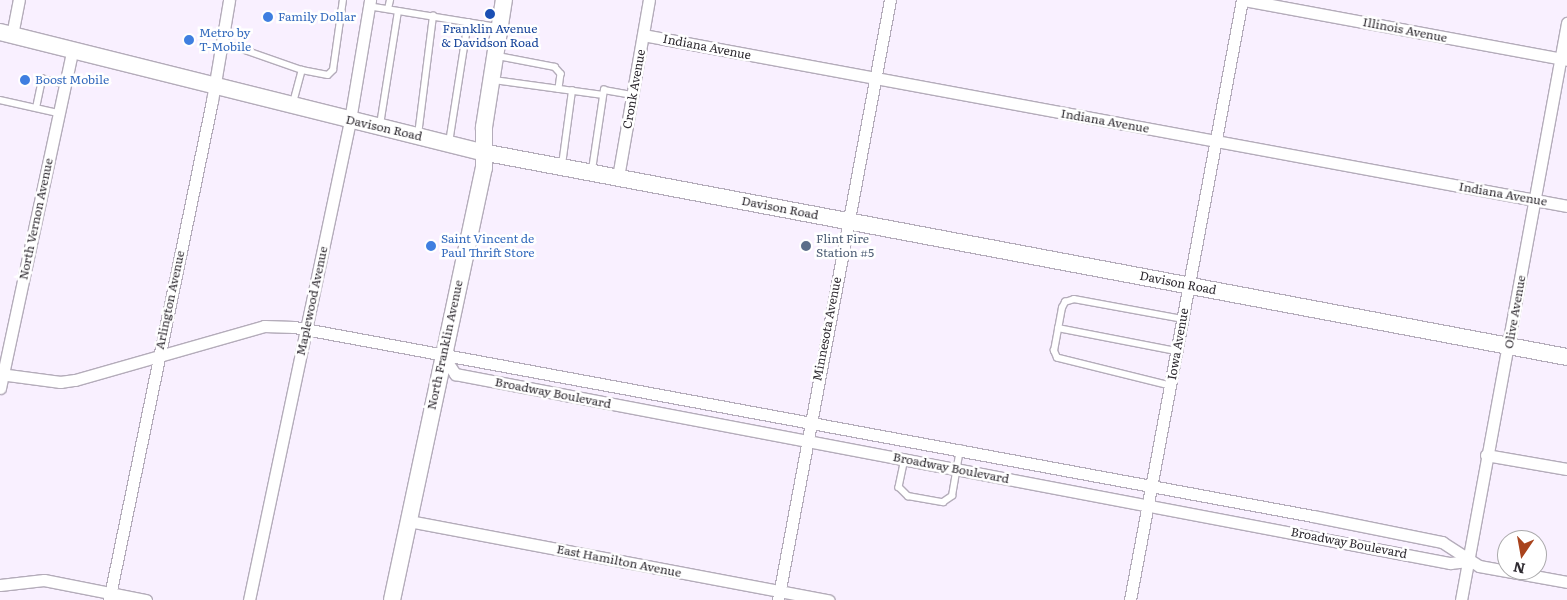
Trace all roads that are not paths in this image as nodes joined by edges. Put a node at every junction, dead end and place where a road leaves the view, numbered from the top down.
1 (19, 0) edge
2 (229, 0) edge
3 (343, 0) edge
4 (390, 0) edge
5 (504, 0) edge
6 (649, 0) edge
7 (890, 0) edge
8 (1243, 0) edge
9 (369, 3) edge
10 (388, 9) junction
11 (398, 11) junction
12 (433, 16) junction
13 (468, 22) junction
14 (1567, 23) edge
15 (500, 27) junction
16 (6, 33) edge
17 (643, 35) junction
18 (222, 42) junction
19 (72, 51) junction
20 (495, 56) junction
21 (1564, 60) edge
22 (302, 70) junction
23 (876, 79) junction
24 (491, 80) junction
25 (64, 84) junction
26 (214, 87) junction
27 (559, 89) junction
28 (572, 91) junction
29 (603, 95) junction
30 (633, 95) junction
31 (0, 100) edge
32 (293, 106) junction
33 (36, 108) junction
34 (58, 113) junction
35 (350, 120) junction
36 (380, 127) junction
37 (418, 135) junction
38 (1215, 141) junction
39 (450, 143) junction
40 (482, 152) junction
41 (562, 167) junction
42 (591, 172) junction
43 (618, 177) junction
44 (1535, 200) junction
45 (1567, 206) edge
46 (848, 221) junction
47 (1188, 285) junction
48 (1183, 319) junction
49 (1058, 328) junction
50 (307, 329) junction
51 (1509, 346) junction
52 (1176, 351) junction
53 (159, 356) junction
54 (442, 356) junction
55 (1567, 357) edge
56 (2, 374) edge
57 (1170, 386) junction
58 (0, 388) edge
59 (810, 421) junction
60 (806, 440) junction
61 (960, 449) junction
62 (1486, 455) junction
63 (905, 459) junction
64 (956, 469) junction
65 (1567, 470) edge
66 (1151, 486) junction
67 (1147, 506) junction
68 (1313, 516) junction
69 (409, 521) junction
70 (1310, 535) junction
71 (1468, 561) junction
72 (1567, 582) edge
73 (0, 585) edge
74 (779, 595) edge
75 (109, 596) edge
76 (146, 600) edge
77 (249, 600) edge
78 (392, 600) edge
79 (829, 600) edge
80 (1130, 600) edge
81 (1461, 600) edge

1 - 16 street
2 - 18 street, Arlington Avenue
3 - 22 lane
4 - 10 lane
5 - 15 main road, North Franklin Avenue
6 - 17 street, Cronk Avenue
7 - 23 street, Minnesota Avenue
8 - 21 street, Illinois Avenue
8 - 38 street, Iowa Avenue
9 - 10 lane
9 - 35 street, Maplewood Avenue
10 - 11 lane
11 - 12 lane
11 - 36 lane
12 - 13 lane
12 - 37 lane
13 - 15 lane
13 - 39 lane
14 - 21 street, Olive Avenue
15 - 20 main road, North Franklin Avenue
16 - 19 main road, Davison Road
17 - 23 street, Indiana Avenue
17 - 30 street, Cronk Avenue
18 - 22 lane
18 - 26 street, Arlington Avenue
19 - 25 street, North Vernon Avenue
19 - 26 main road, Davison Road
20 - 24 main road, North Franklin Avenue
20 - 27 lane
21 - 44 street, Olive Avenue
22 - 32 lane
23 - 38 street, Indiana Avenue
23 - 46 street, Minnesota Avenue
24 - 27 lane
24 - 40 main road, North Franklin Avenue
25 - 33 lane
25 - 34 street, North Vernon Avenue
26 - 32 main road, Davison Road
26 - 53 street, Arlington Avenue
27 - 28 lane
28 - 29 lane
28 - 41 lane
29 - 30 lane
29 - 42 lane
30 - 43 street, Cronk Avenue
31 - 33 lane
32 - 35 main road, Davison Road
33 - 34 lane
34 - 56 street, North Vernon Avenue
35 - 36 main road, Davison Road
35 - 50 street, Maplewood Avenue
36 - 37 main road, Davison Road
37 - 39 main road, Davison Road
38 - 44 street, Indiana Avenue
38 - 47 street, Iowa Avenue
39 - 40 main road, Davison Road
40 - 41 main road, Davison Road
40 - 54 main road, North Franklin Avenue
41 - 42 main road, Davison Road
42 - 43 main road, Davison Road
43 - 46 main road, Davison Road
44 - 45 street, Indiana Avenue
44 - 51 street, Olive Avenue
46 - 47 main road, Davison Road
46 - 59 street, Minnesota Avenue
47 - 48 street, Iowa Avenue
47 - 51 main road, Davison Road
48 - 49 lane
48 - 52 street, Iowa Avenue
49 - 52 lane
49 - 57 lane
50 - 53 street, Broadway Boulevard
50 - 54 street, Broadway Boulevard
50 - 77 street, Maplewood Avenue
51 - 55 main road, Davison Road
51 - 62 street, Olive Avenue
52 - 57 street, Iowa Avenue
53 - 56 street, Broadway Boulevard
53 - 75 street, Arlington Avenue
54 - 59 street, Broadway Boulevard
54 - 60 street, Broadway Boulevard
54 - 69 main road, North Franklin Avenue
56 - 58 street, North Vernon Avenue
57 - 66 street, Iowa Avenue
59 - 60 street, Minnesota Avenue
59 - 61 street, Broadway Boulevard
60 - 63 street, Broadway Boulevard
60 - 74 street, Minnesota Avenue
61 - 64 lane
61 - 66 street, Broadway Boulevard
62 - 65 street
62 - 71 street, Olive Avenue
63 - 64 street, Broadway Boulevard
63 - 64 lane
64 - 67 street, Broadway Boulevard
66 - 67 street, Iowa Avenue
66 - 68 street, Broadway Boulevard
67 - 70 street, Broadway Boulevard
67 - 80 street, Iowa Avenue
68 - 70 street
68 - 71 street, Broadway Boulevard
69 - 74 street, East Hamilton Avenue
69 - 78 main road, North Franklin Avenue
70 - 71 street, Broadway Boulevard
71 - 72 street, Broadway Boulevard
71 - 81 street, Olive Avenue
73 - 75 street
74 - 79 street, East Hamilton Avenue
75 - 76 street

